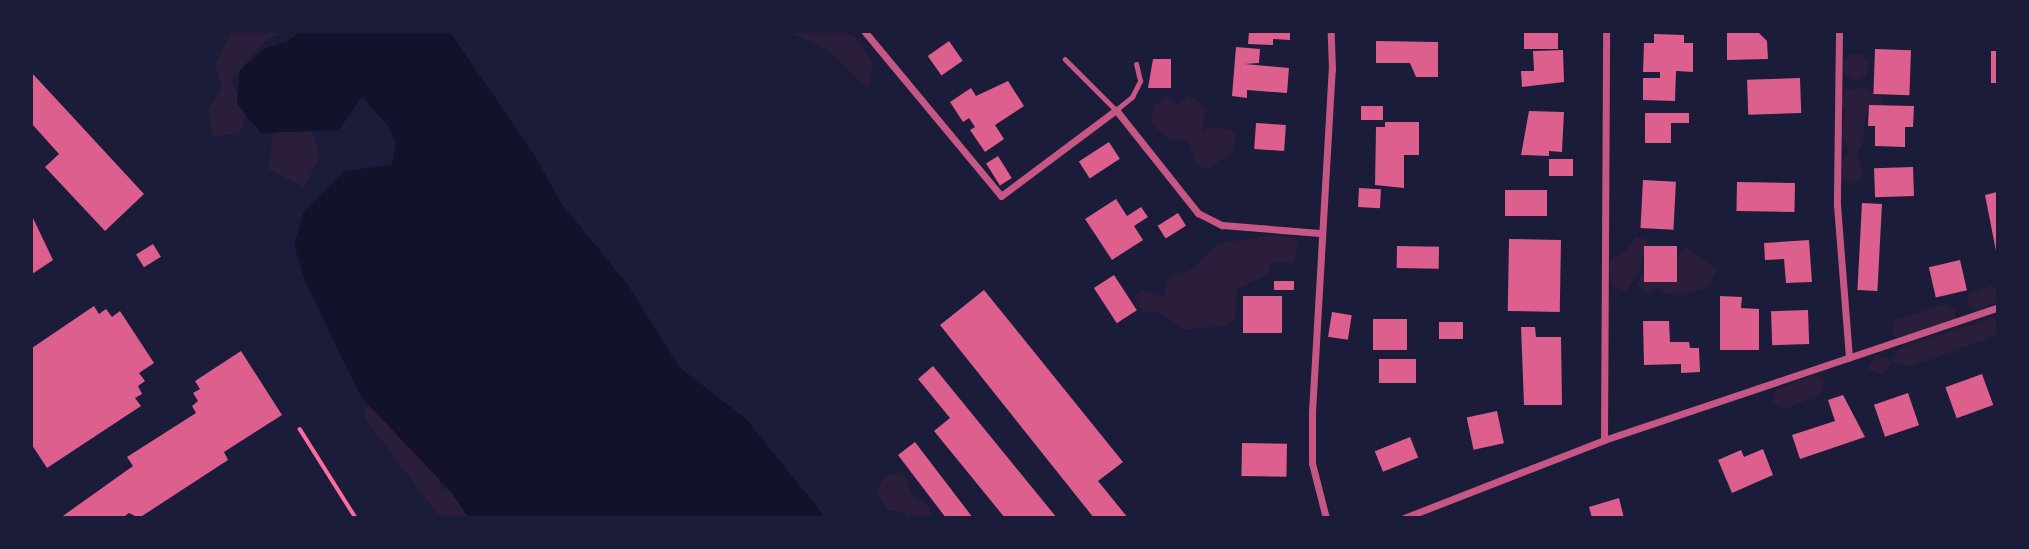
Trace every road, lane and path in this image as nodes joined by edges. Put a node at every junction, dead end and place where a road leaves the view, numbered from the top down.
1 (865, 32) edge
2 (1331, 32) edge
3 (1606, 32) edge
4 (1839, 32) edge
5 (1065, 59) dead end
6 (1136, 64) dead end
7 (1115, 110) junction
8 (1320, 233) junction
9 (1997, 308) edge
10 (1849, 358) junction
11 (300, 429) dead end
12 (1604, 440) junction
13 (356, 517) edge
14 (1326, 517) edge
15 (1404, 517) edge

1 - 7 street
2 - 8 street
3 - 12 street
4 - 10 street
5 - 7 lane
6 - 7 lane
7 - 8 street
8 - 14 street
9 - 10 street
10 - 12 street
11 - 13 path
12 - 15 street

